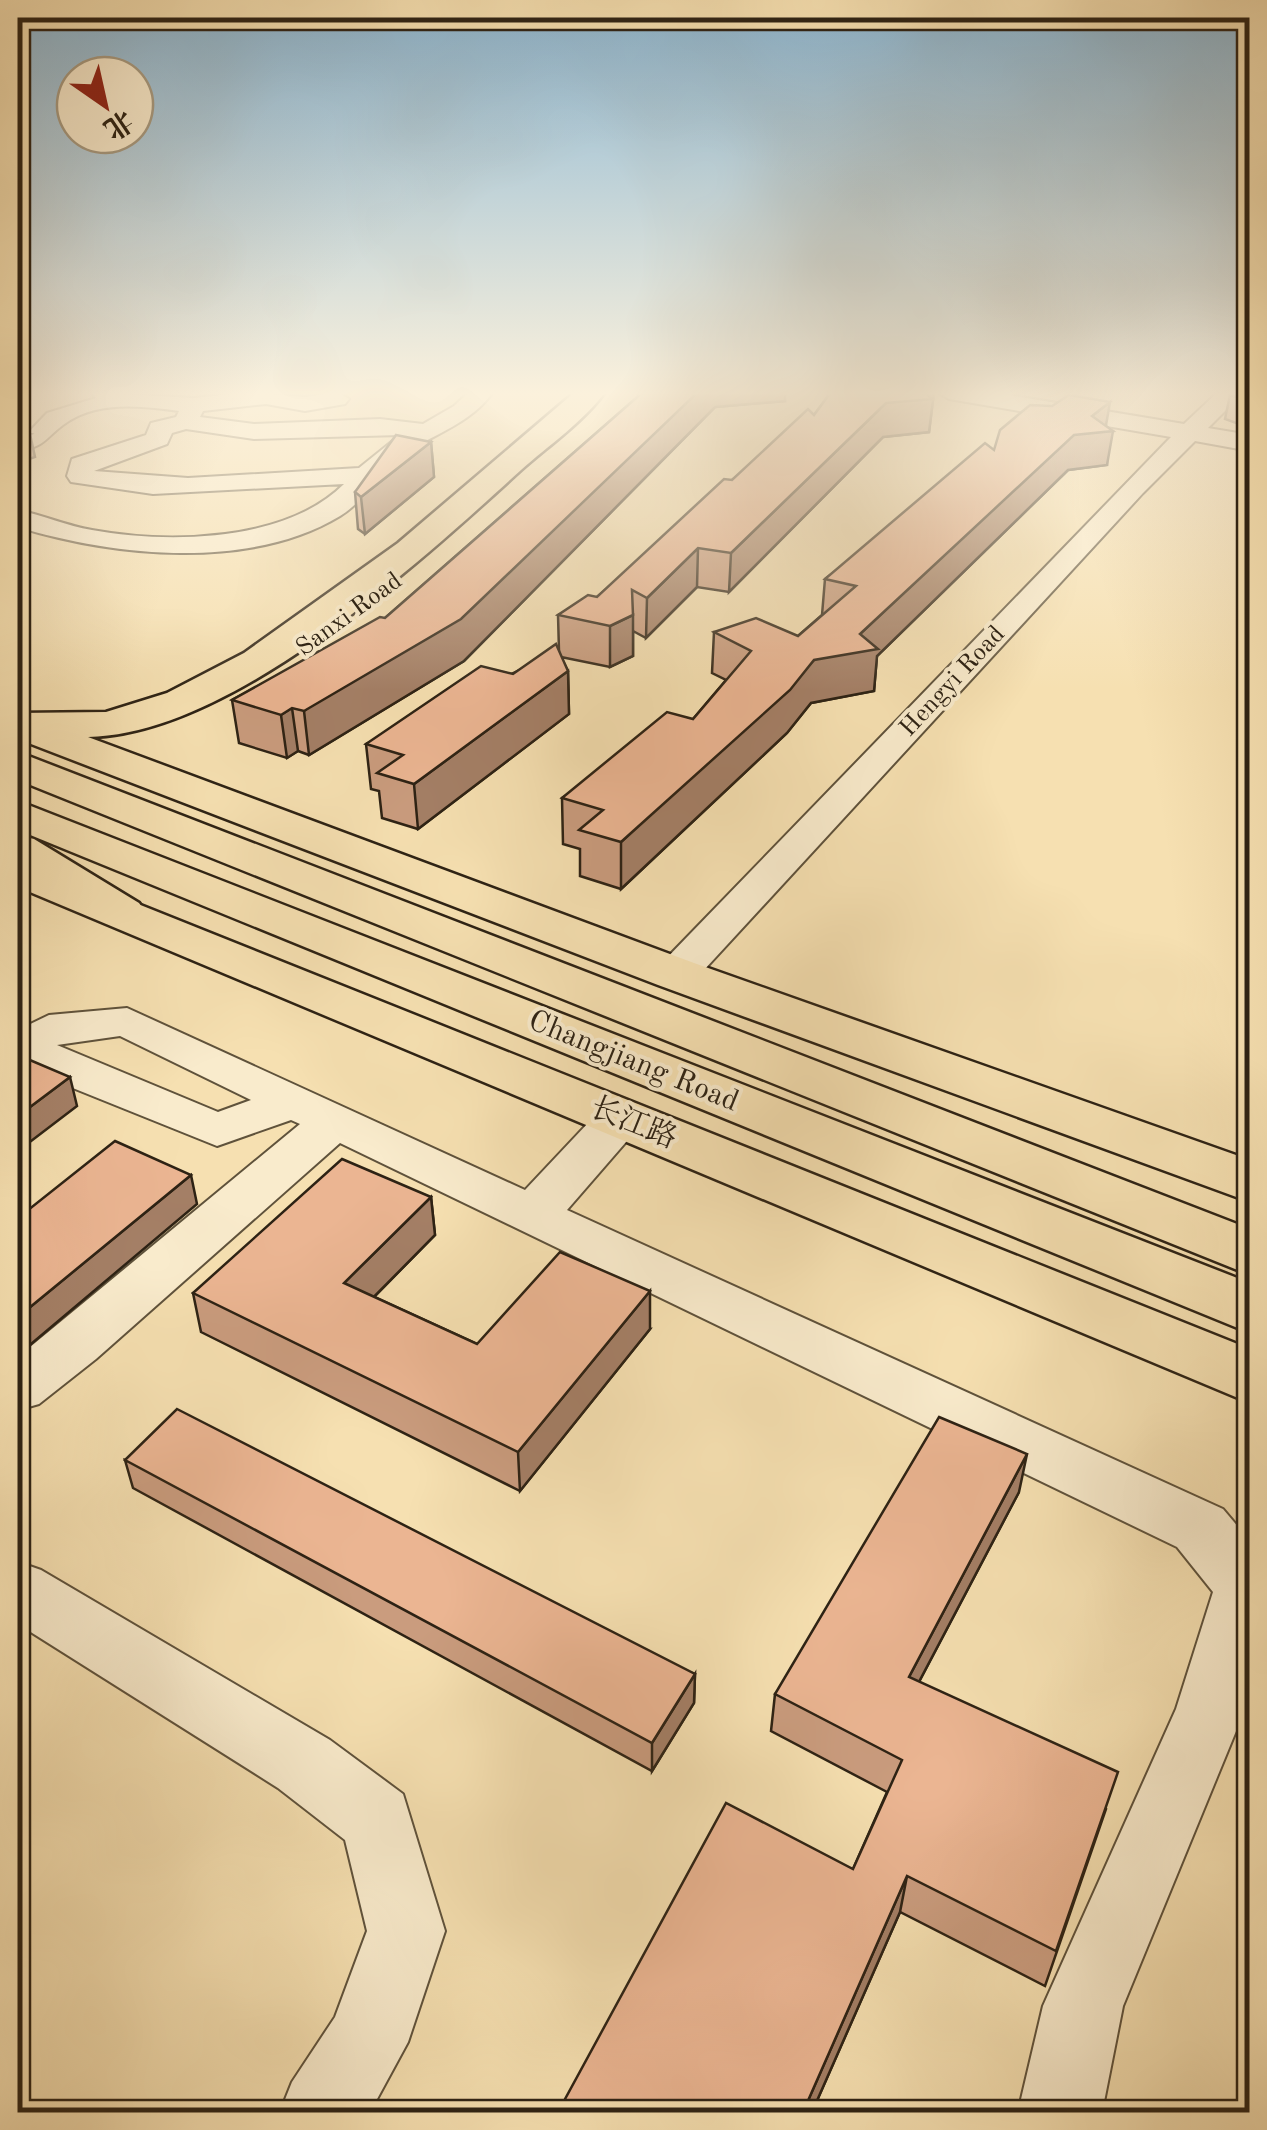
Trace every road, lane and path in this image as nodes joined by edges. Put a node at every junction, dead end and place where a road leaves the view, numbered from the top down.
1 (350, 491) edge
2 (477, 491) edge
3 (495, 491) edge
4 (1129, 491) edge
5 (18, 518) edge
6 (18, 723) edge
7 (18, 745) edge
8 (18, 765) edge
9 (183, 788) junction
10 (18, 814) edge
11 (18, 849) edge
12 (18, 870) edge
13 (122, 913) junction
14 (676, 974) junction
15 (20, 1050) edge
16 (692, 1059) junction
17 (313, 1112) junction
18 (622, 1116) junction
19 (1250, 1182) edge
20 (532, 1215) junction
21 (1250, 1253) edge
22 (1244, 1360) edge
23 (18, 1388) edge
24 (18, 1590) edge
25 (322, 2112) edge
26 (1060, 2112) edge

1 - 5 street
2 - 6 main road, Sanxi Road
3 - 9 main road, Sanxi Road
4 - 14 street, Hengyi Road
6 - 9 main road
7 - 9 main road
8 - 16 main road, Changjiang Road
9 - 14 main road
10 - 16 main road, Changjiang Road
11 - 13 main road
12 - 13 main road, 长江路
13 - 18 main road, 长江路
14 - 19 main road
15 - 17 street
15 - 17 street
16 - 21 main road, Changjiang Road
16 - 22 main road, Changjiang Road
17 - 20 street
17 - 23 street
18 - 20 street
18 - 22 main road, 长江路
20 - 26 street
24 - 25 street

